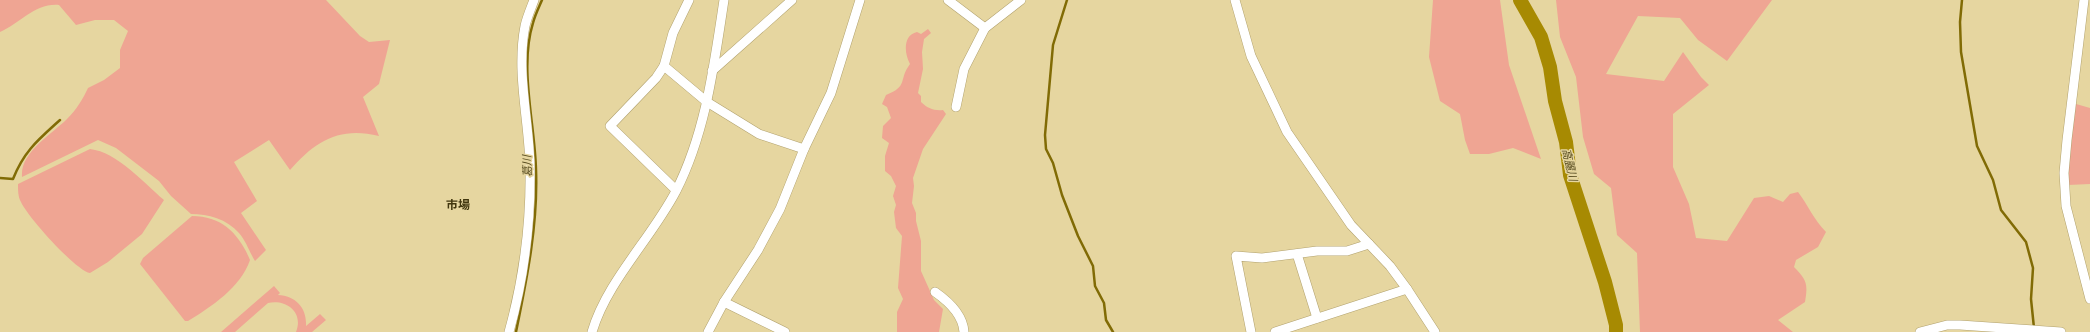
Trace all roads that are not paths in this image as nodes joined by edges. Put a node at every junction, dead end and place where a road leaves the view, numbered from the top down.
1 (534, 0) edge
2 (689, 0) edge
3 (792, 0) edge
4 (860, 0) edge
5 (948, 0) edge
6 (1020, 0) edge
7 (1235, 0) edge
8 (2084, 0) edge
9 (723, 1) edge
10 (985, 28) junction
11 (664, 66) junction
12 (712, 71) junction
13 (707, 102) junction
14 (956, 107) dead end
15 (804, 149) junction
16 (676, 190) junction
17 (1370, 244) junction
18 (1297, 254) junction
19 (1407, 288) junction
20 (935, 292) dead end
21 (2090, 299) edge
22 (724, 302) junction
23 (1317, 318) junction
24 (509, 332) edge
25 (592, 332) edge
26 (708, 332) edge
27 (785, 332) edge
28 (964, 332) edge
29 (1251, 332) edge
30 (1275, 332) edge
31 (1433, 332) edge
32 (1920, 332) edge
33 (2061, 332) edge

1 - 24 street
2 - 11 street
3 - 12 street
4 - 15 street
5 - 10 street
6 - 10 street
7 - 17 street
8 - 21 street
9 - 12 street
10 - 14 street
11 - 13 street
11 - 16 street
12 - 13 street
13 - 15 street
13 - 16 street
15 - 22 street
16 - 25 street
17 - 18 street
17 - 19 street
18 - 23 street
18 - 29 street
19 - 23 street
19 - 31 street
20 - 28 street
22 - 26 street
22 - 27 street
23 - 30 street
32 - 33 street

